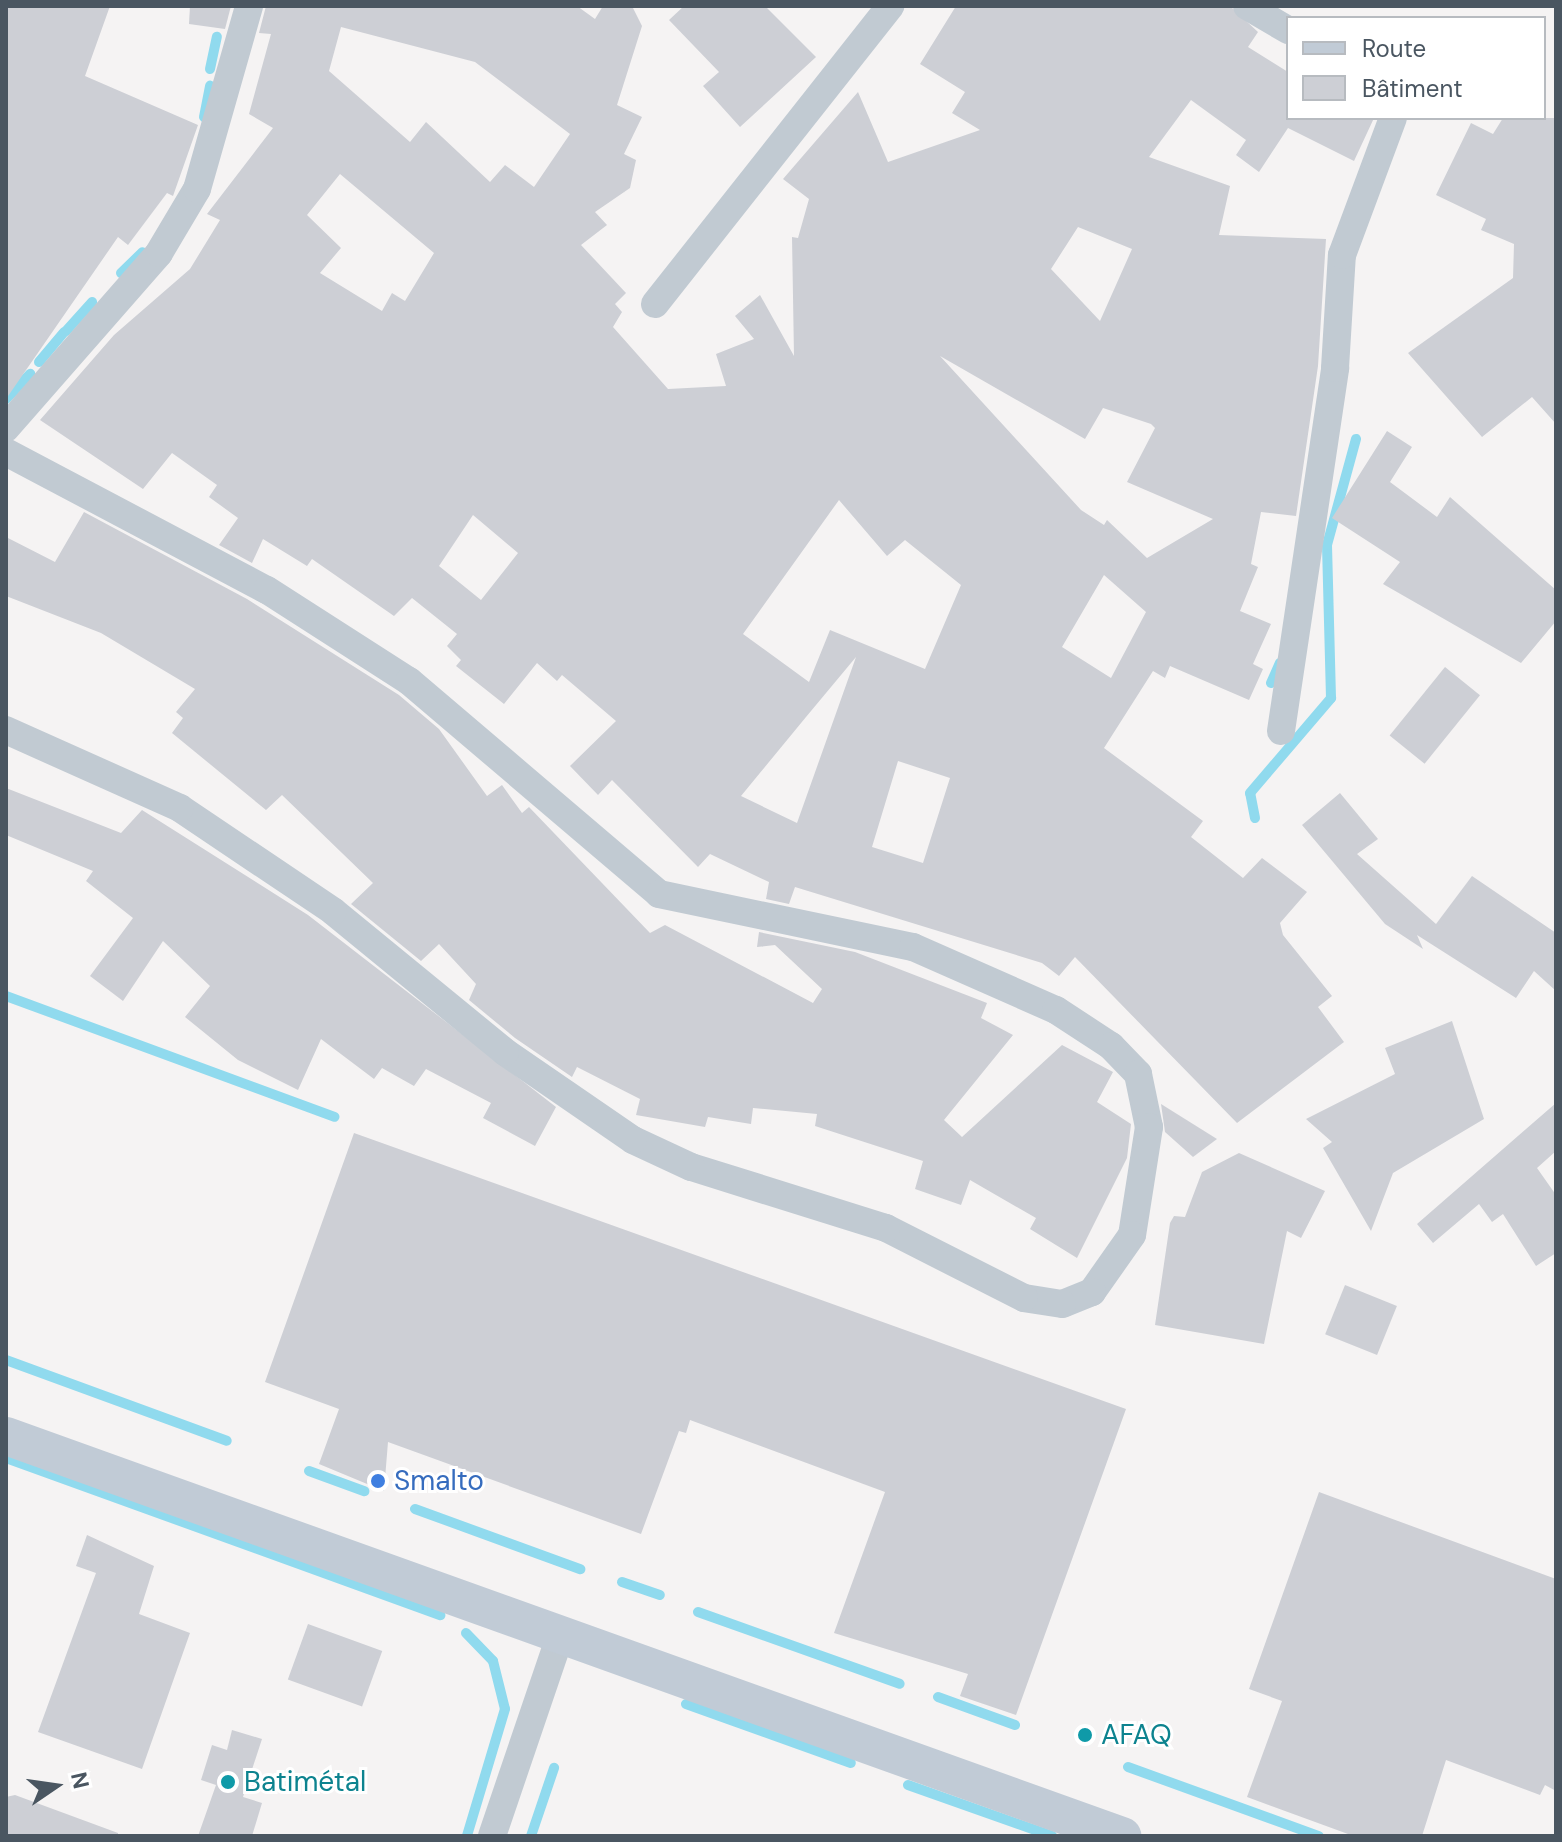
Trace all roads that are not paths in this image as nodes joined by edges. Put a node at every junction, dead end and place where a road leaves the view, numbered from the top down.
1 (249, 6) edge
2 (890, 6) edge
3 (1247, 6) edge
4 (1286, 29) edge
5 (1392, 120) edge
6 (655, 304) dead end
7 (6, 428) edge
8 (6, 452) edge
9 (6, 730) edge
10 (1281, 731) dead end
11 (6, 1436) edge
12 (560, 1636) junction
13 (492, 1836) edge
14 (1122, 1836) edge

1 - 7 street
2 - 6 street
3 - 4 street
5 - 10 street
8 - 9 street
11 - 12 street
12 - 13 street
12 - 14 street

